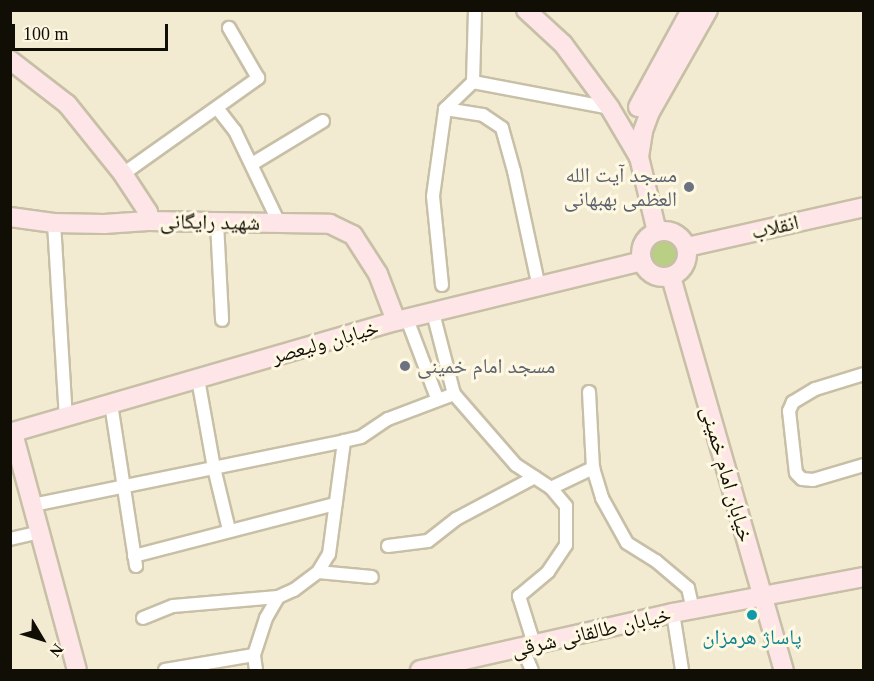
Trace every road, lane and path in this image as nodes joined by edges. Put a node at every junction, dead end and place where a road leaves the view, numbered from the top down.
1 (475, 10) edge
2 (526, 10) edge
3 (691, 10) edge
4 (708, 10) edge
5 (229, 28) dead end
6 (10, 60) edge
7 (473, 82) junction
8 (217, 108) junction
9 (610, 108) junction
10 (445, 109) junction
11 (644, 110) junction
12 (323, 121) dead end
13 (639, 157) junction
14 (252, 164) junction
15 (123, 174) junction
16 (864, 207) edge
17 (10, 217) edge
18 (148, 221) junction
19 (54, 223) junction
20 (217, 223) junction
21 (279, 223) junction
22 (657, 232) junction
23 (687, 247) junction
24 (642, 261) junction
25 (671, 277) junction
26 (442, 285) dead end
27 (539, 288) junction
28 (433, 313) junction
29 (222, 320) dead end
30 (401, 320) junction
31 (439, 342) junction
32 (418, 350) junction
33 (864, 374) edge
34 (198, 379) junction
35 (589, 392) dead end
36 (453, 394) junction
37 (437, 398) junction
38 (111, 404) junction
39 (66, 418) junction
40 (12, 433) edge
41 (344, 441) junction
42 (864, 465) edge
43 (214, 468) junction
44 (593, 468) junction
45 (535, 477) junction
46 (125, 486) junction
47 (551, 488) junction
48 (335, 504) junction
49 (33, 505) junction
50 (229, 530) junction
51 (40, 532) junction
52 (10, 539) edge
53 (388, 546) dead end
54 (318, 572) junction
55 (864, 577) edge
56 (372, 578) dead end
57 (762, 595) junction
58 (278, 597) junction
59 (693, 609) junction
60 (673, 613) junction
61 (143, 618) dead end
62 (528, 645) junction
63 (254, 655) junction
64 (77, 670) edge
65 (165, 670) edge
66 (256, 670) edge
67 (420, 670) edge
68 (532, 670) edge
69 (682, 670) edge
70 (784, 670) edge

1 - 7 street
2 - 9 main road
3 - 11 main road
4 - 11 main road
5 - 8 street
6 - 15 main road, شهید رایگانی
7 - 9 street
7 - 10 street
8 - 14 street
8 - 15 street
9 - 11 main road
9 - 13 main road
10 - 26 street
10 - 27 street
11 - 13 main road
12 - 14 street
13 - 22 main road
14 - 21 street
15 - 18 main road, شهید رایگانی
16 - 23 main road, انقلاب
17 - 19 main road
18 - 19 main road
18 - 20 main road, شهید رایگانی
19 - 39 street
20 - 21 main road, شهید رایگانی
20 - 29 street
21 - 30 main road, شهید رایگانی
22 - 23 main road
22 - 24 main road
23 - 25 main road
24 - 25 main road
24 - 27 main road, خیابان ولیعصر
25 - 57 main road, خیابان امام خمینی
27 - 28 main road, خیابان ولیعصر
28 - 30 main road, خیابان ولیعصر
28 - 31 street
30 - 32 street
30 - 34 main road, خیابان ولیعصر
31 - 32 street
31 - 36 street
32 - 37 street
33 - 42 street
34 - 38 main road, خیابان ولیعصر
34 - 43 street
35 - 44 street
36 - 37 street
36 - 45 street
37 - 41 street
38 - 39 main road, خیابان ولیعصر
38 - 46 street
39 - 40 main road, خیابان ولیعصر
40 - 49 main road
41 - 43 street
41 - 48 street
43 - 46 street
43 - 50 street
44 - 47 street
44 - 59 street
45 - 47 street
45 - 53 street
46 - 49 street
46 - 50 street
47 - 62 street
48 - 50 street
48 - 54 street
49 - 51 main road
51 - 52 street
51 - 64 main road
54 - 56 street
54 - 58 street
55 - 57 main road, خیابان طالقانی شرقی
57 - 59 main road, خیابان طالقانی شرقی
57 - 70 main road, خیابان امام خمینی
58 - 61 street
58 - 63 street
59 - 60 main road, خیابان طالقانی شرقی
60 - 62 main road, خیابان طالقانی شرقی
60 - 69 street
62 - 67 main road, خیابان طالقانی شرقی
62 - 68 street
63 - 65 street
63 - 66 street

